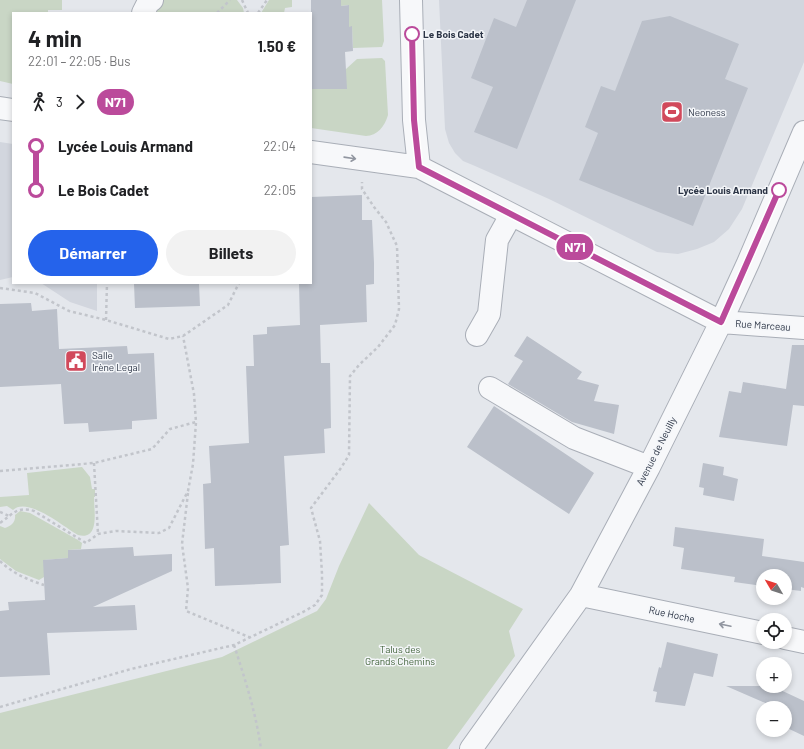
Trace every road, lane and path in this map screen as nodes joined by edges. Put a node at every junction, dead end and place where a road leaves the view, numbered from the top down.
1 (152, 0) edge
2 (230, 0) edge
3 (242, 0) edge
4 (267, 0) edge
5 (411, 0) edge
6 (143, 12) edge
7 (218, 12) edge
8 (248, 12) edge
9 (259, 12) edge
10 (0, 108) edge
11 (12, 110) edge
12 (804, 132) edge
13 (312, 152) edge
14 (362, 159) junction
15 (419, 167) junction
16 (511, 214) junction
17 (107, 284) edge
18 (238, 284) edge
19 (0, 288) edge
20 (106, 320) junction
21 (721, 322) junction
22 (804, 328) edge
23 (477, 335) dead end
24 (183, 336) junction
25 (490, 388) dead end
26 (196, 422) junction
27 (94, 463) junction
28 (649, 467) junction
29 (0, 471) edge
30 (189, 488) junction
31 (0, 512) edge
32 (9, 516) junction
33 (0, 523) edge
34 (98, 534) junction
35 (0, 561) edge
36 (44, 585) dead end
37 (581, 595) junction
38 (756, 632) edge
39 (249, 637) junction
40 (792, 639) edge
41 (804, 642) edge
42 (234, 645) junction
43 (0, 707) edge
44 (261, 749) edge
45 (472, 749) edge

1 - 6 street
2 - 7 path
3 - 8 path
4 - 9 path
5 - 15 street
10 - 11 street
12 - 21 street, Avenue de Neuilly
13 -> 14 street
14 - 15 street
14 - 39 path
15 - 16 street
16 - 21 street
16 - 23 street
17 - 20 path
18 - 24 path
19 - 20 path
20 - 24 path
21 - 22 street, Rue Marceau
21 - 28 street, Avenue de Neuilly
24 - 26 path
25 - 28 street
26 - 27 path
26 - 30 path
27 - 29 path
27 - 34 path
28 - 37 street, Avenue de Neuilly
30 - 34 path
30 - 39 path
31 - 32 path
32 - 33 path
32 - 34 path
35 - 36 path
38 -> 37 street, Rue Hoche
37 - 45 street, Avenue de Neuilly
39 - 42 path
40 - 41 street
42 - 43 path
42 - 44 path

